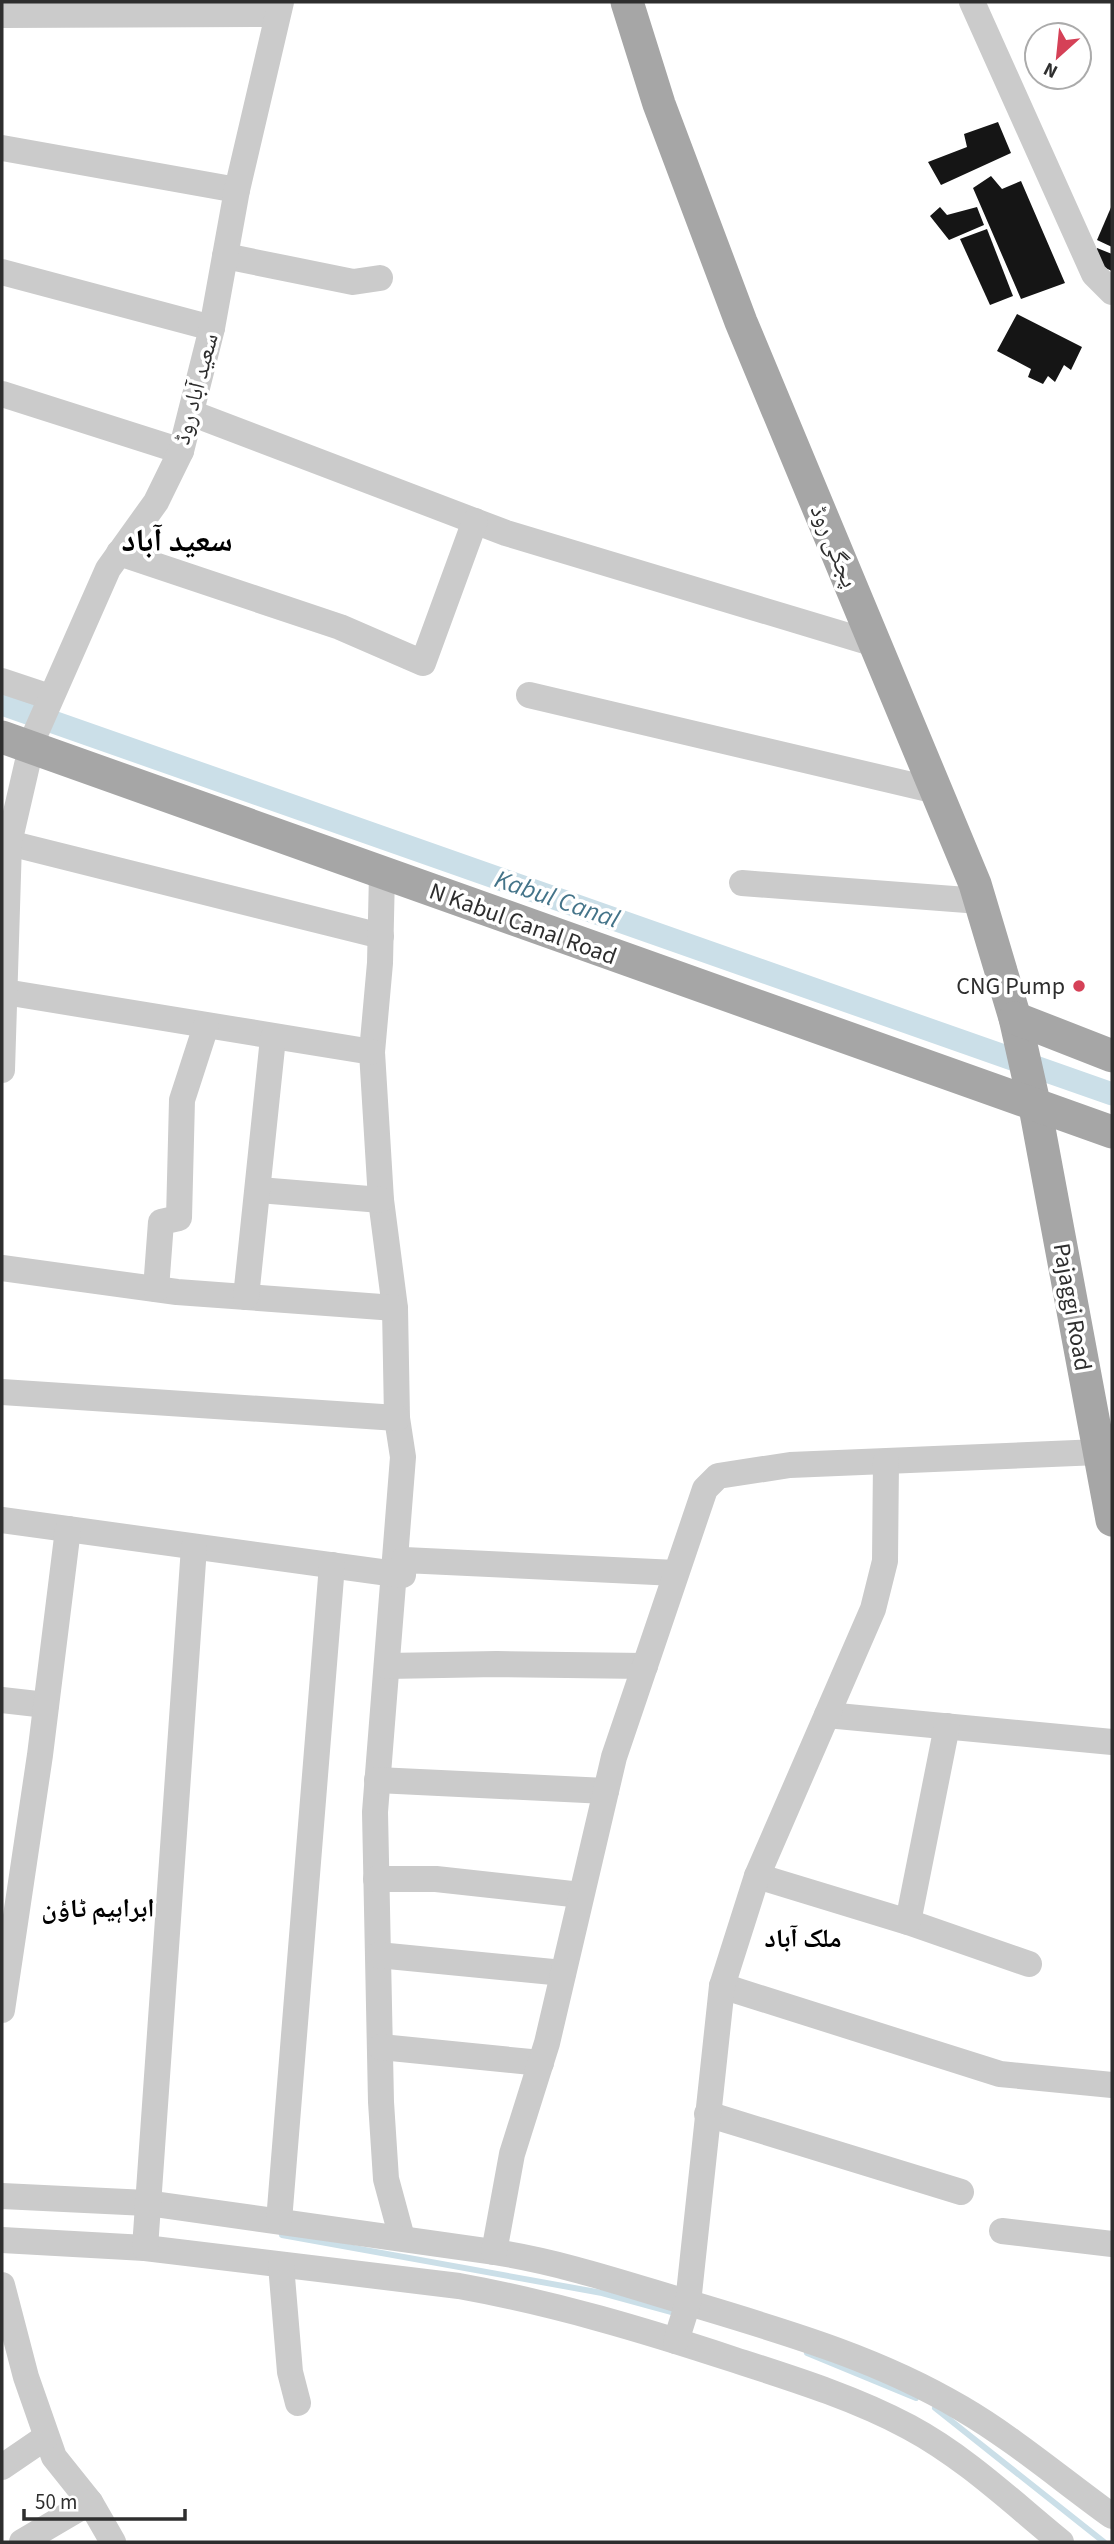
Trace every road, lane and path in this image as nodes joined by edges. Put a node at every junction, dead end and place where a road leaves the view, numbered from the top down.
1 (627, 2) edge
2 (972, 2) edge
3 (279, 8) edge
4 (2, 15) edge
5 (2, 148) edge
6 (237, 190) junction
7 (225, 256) junction
8 (2, 272) edge
9 (380, 278) dead end
10 (1112, 292) edge
11 (212, 328) junction
12 (2, 394) edge
13 (191, 413) junction
14 (181, 451) junction
15 (475, 521) junction
16 (119, 553) junction
17 (875, 644) junction
18 (2, 681) edge
19 (529, 695) dead end
20 (50, 697) junction
21 (22, 741) edge
22 (937, 791) junction
23 (9, 843) junction
24 (382, 873) junction
25 (742, 883) dead end
26 (980, 901) junction
27 (381, 936) junction
28 (5, 992) junction
29 (206, 1026) junction
30 (1017, 1030) junction
31 (273, 1038) junction
32 (373, 1052) junction
33 (1112, 1056) edge
34 (2, 1070) edge
35 (1029, 1102) junction
36 (1112, 1132) edge
37 (259, 1190) junction
38 (381, 1200) junction
39 (2, 1268) edge
40 (156, 1289) junction
41 (246, 1297) junction
42 (395, 1308) junction
43 (2, 1392) edge
44 (397, 1418) junction
45 (1099, 1452) junction
46 (886, 1462) junction
47 (2, 1520) edge
48 (1112, 1520) edge
49 (68, 1529) junction
50 (194, 1546) junction
51 (332, 1565) junction
52 (676, 1573) junction
53 (394, 1574) junction
54 (645, 1666) junction
55 (387, 1667) junction
56 (2, 1700) edge
57 (46, 1705) junction
58 (827, 1714) junction
59 (947, 1726) junction
60 (1112, 1742) edge
61 (377, 1780) junction
62 (606, 1791) junction
63 (757, 1875) junction
64 (376, 1880) junction
65 (582, 1895) junction
66 (908, 1922) junction
67 (378, 1955) junction
68 (1029, 1964) dead end
69 (563, 1973) junction
70 (722, 1986) junction
71 (2, 2010) edge
72 (381, 2047) junction
73 (541, 2063) junction
74 (1112, 2085) edge
75 (707, 2114) junction
76 (961, 2192) dead end
77 (2, 2196) edge
78 (147, 2206) junction
79 (279, 2221) junction
80 (1002, 2231) dead end
81 (402, 2238) junction
82 (2, 2240) edge
83 (1112, 2244) edge
84 (145, 2246) junction
85 (494, 2252) junction
86 (281, 2265) junction
87 (2, 2285) edge
88 (6, 2320) edge
89 (682, 2322) junction
90 (298, 2403) dead end
91 (46, 2437) junction
92 (2, 2467) edge
93 (90, 2502) junction
94 (1112, 2516) edge
95 (22, 2542) edge
96 (113, 2542) edge
97 (1061, 2542) edge

1 - 17 main road, پجگی روڈ
2 - 10 street
3 - 4 street
3 - 6 street, سعید آباد روڈ
5 - 6 street
6 - 7 street, سعید آباد روڈ
7 - 9 street
7 - 11 street, سعید آباد روڈ
8 - 11 street
11 - 13 street, سعید آباد روڈ
12 - 14 street
13 - 14 street, سعید آباد روڈ
13 - 15 street
14 - 16 street, سعید آباد روڈ
15 - 16 street
15 - 17 street
16 - 20 street, سعید آباد روڈ
17 - 22 main road, پجگی روڈ
18 - 20 street
19 - 22 street
20 - 21 street, سعید آباد روڈ
21 - 23 street, سعید آباد روڈ
21 - 24 main road, N Kabul Canal Road
22 - 26 main road, پجگی روڈ
23 - 27 street
23 - 28 street, سعید آباد روڈ
24 - 27 street
24 - 35 main road, N Kabul Canal Road
25 - 26 street
26 - 30 main road, پجگی روڈ
27 - 32 street
28 - 29 street
28 - 34 street, سعید آباد روڈ
29 - 31 street
29 - 40 street
30 - 33 main road
30 - 35 main road, پجگی روڈ
31 - 32 street
31 - 37 street
32 - 38 street
35 - 36 main road, N Kabul Canal Road
35 - 45 main road, Pajaggi Road
37 - 38 street
37 - 41 street
38 - 42 street
39 - 40 street
40 - 41 street
41 - 42 street
42 - 44 street
43 - 44 street
44 - 53 street
45 - 46 street
45 - 48 main road, Pajaggi Road
46 - 52 street
46 - 58 street
47 - 49 street
49 - 50 street
49 - 57 street
50 - 51 street
50 - 78 street
51 - 53 street
51 - 79 street
52 - 53 street
52 - 54 street
53 - 55 street
54 - 55 street
54 - 62 street
55 - 61 street
56 - 57 street
57 - 71 street
58 - 59 street
58 - 63 street
59 - 60 street
59 - 66 street
61 - 62 street
61 - 64 street
62 - 65 street
63 - 66 street
63 - 70 street
64 - 65 street
64 - 67 street
65 - 69 street
66 - 68 street
67 - 69 street
67 - 72 street
69 - 73 street
70 - 74 street
70 - 75 street
72 - 73 street
72 - 81 street
73 - 85 street
75 - 76 street
75 - 89 street
77 - 78 street
78 - 79 street
78 - 84 street
79 - 81 street
80 - 83 street
81 - 85 street
82 - 84 street
84 - 86 street
85 - 89 street
86 - 89 street
86 - 90 street
87 - 88 street
88 - 91 street
89 - 94 street
89 - 97 street
91 - 92 street
91 - 93 street
93 - 95 street
93 - 96 street

